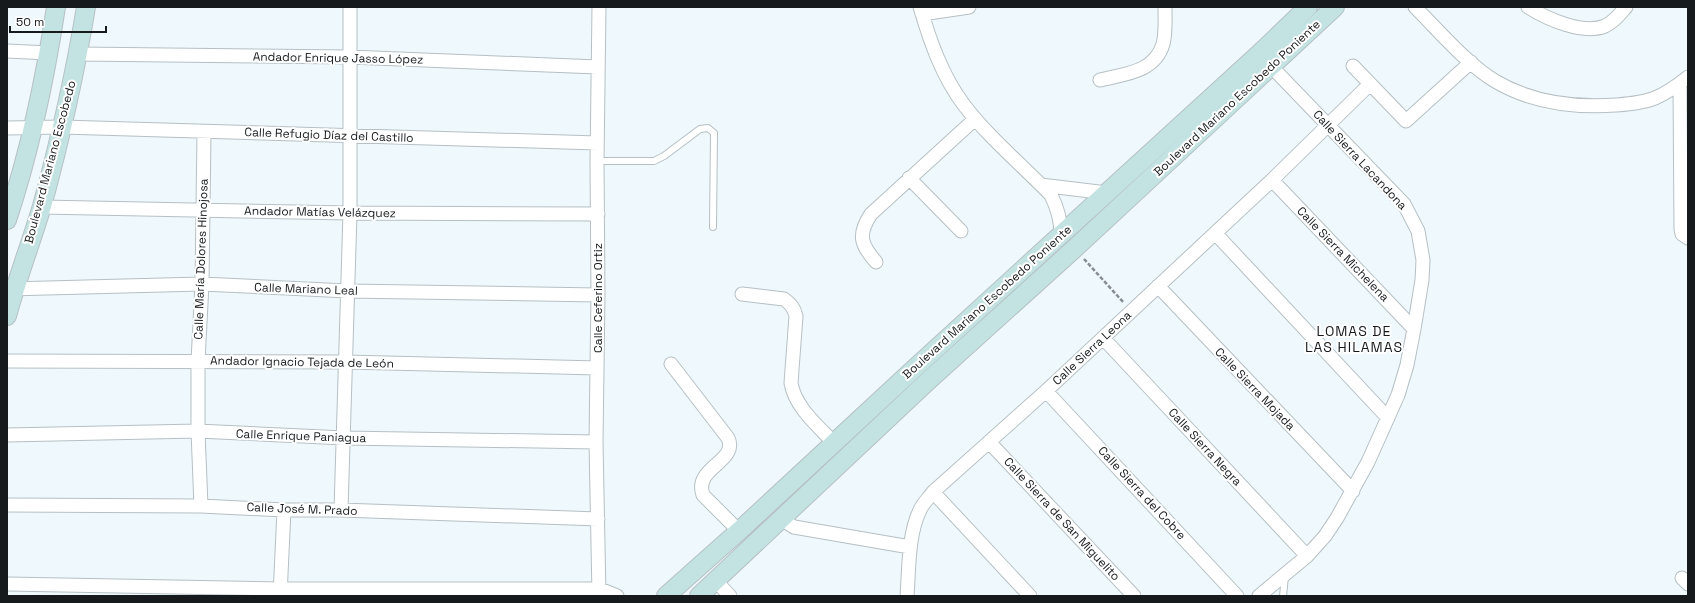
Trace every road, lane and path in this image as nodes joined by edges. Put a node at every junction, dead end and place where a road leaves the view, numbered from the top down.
1 (56, 7) edge
2 (86, 7) edge
3 (350, 7) edge
4 (599, 7) edge
5 (969, 7) edge
6 (1165, 7) edge
7 (1335, 7) edge
8 (1415, 7) edge
9 (1528, 7) edge
10 (1626, 7) edge
11 (1302, 9) edge
12 (921, 11) edge
13 (7, 51) edge
14 (49, 53) junction
15 (78, 54) junction
16 (350, 58) junction
17 (1265, 60) junction
18 (1471, 62) junction
19 (1353, 66) dead end
20 (598, 67) junction
21 (1688, 77) edge
22 (1100, 80) dead end
23 (1370, 84) junction
24 (1681, 88) edge
25 (976, 119) junction
26 (1329, 126) junction
27 (62, 127) junction
28 (7, 128) edge
29 (32, 128) junction
30 (204, 132) junction
31 (350, 135) junction
32 (597, 143) junction
33 (597, 162) junction
34 (1684, 165) edge
35 (909, 178) junction
36 (1272, 180) junction
37 (1041, 185) junction
38 (1107, 193) junction
39 (41, 207) junction
40 (9, 209) edge
41 (203, 210) junction
42 (350, 213) junction
43 (598, 214) junction
44 (713, 227) dead end
45 (961, 231) dead end
46 (1215, 234) junction
47 (1061, 235) junction
48 (1688, 238) edge
49 (1074, 248) junction
50 (876, 262) dead end
51 (202, 284) junction
52 (1158, 286) junction
53 (10, 289) edge
54 (348, 291) junction
55 (742, 294) dead end
56 (598, 295) junction
57 (1132, 311) junction
58 (7, 316) edge
59 (1414, 329) junction
60 (1103, 338) junction
61 (7, 361) edge
62 (198, 361) junction
63 (346, 362) junction
64 (671, 364) dead end
65 (916, 367) junction
66 (597, 368) junction
67 (929, 380) junction
68 (1046, 391) junction
69 (1388, 418) junction
70 (198, 431) junction
71 (7, 435) edge
72 (344, 438) junction
73 (596, 442) junction
74 (834, 443) junction
75 (990, 443) junction
76 (1353, 491) junction
77 (933, 492) junction
78 (7, 505) edge
79 (200, 506) junction
80 (284, 510) junction
81 (341, 510) junction
82 (598, 519) junction
83 (781, 519) junction
84 (739, 531) junction
85 (910, 547) junction
86 (1307, 556) junction
87 (1285, 575) junction
88 (716, 581) junction
89 (7, 584) edge
90 (280, 593) edge
91 (600, 593) edge
92 (617, 596) edge
93 (666, 596) edge
94 (699, 596) edge
95 (730, 596) edge
96 (907, 596) edge
97 (1030, 596) edge
98 (1134, 596) edge
99 (1237, 596) edge
100 (1259, 596) edge
101 (1283, 596) edge

1 - 14 street, Boulevard Mariano Escobedo
2 - 15 street, Boulevard Mariano Escobedo
3 - 16 street
4 - 20 street, Calle Ceferino Ortiz
5 - 12 street
6 - 22 street
7 - 17 street, Boulevard Mariano Escobedo Poniente
8 - 18 street
9 - 10 street
11 - 17 street, Boulevard Mariano Escobedo Poniente
12 - 25 street
13 - 14 street
14 - 29 street, Boulevard Mariano Escobedo
15 - 16 street, Andador Enrique Jasso López
15 - 27 street, Boulevard Mariano Escobedo
16 - 20 street, Andador Enrique Jasso López
16 - 31 street
17 - 26 street, Calle Sierra Lacandona
17 - 38 street, Boulevard Mariano Escobedo Poniente
17 - 49 street, Boulevard Mariano Escobedo Poniente
18 - 23 street
18 - 24 street
19 - 23 street
20 - 32 street, Calle Ceferino Ortiz
21 - 24 street
23 - 26 street, Calle Sierra Leona
24 - 34 street
25 - 35 street
25 - 37 street
26 - 36 street, Calle Sierra Leona
26 - 59 street, Calle Sierra Lacandona
27 - 29 street, Calle Refugio Díaz del Castillo
27 - 30 street, Calle Refugio Díaz del Castillo
27 - 39 street, Boulevard Mariano Escobedo
28 - 29 street
29 - 40 street, Boulevard Mariano Escobedo
30 - 31 street, Calle Refugio Díaz del Castillo
30 - 41 street, Calle María Dolores Hinojosa
31 - 32 street, Calle Refugio Díaz del Castillo
31 - 42 street
32 - 33 street, Calle Ceferino Ortiz
33 - 43 street, Calle Ceferino Ortiz
33 - 44 lane
34 - 48 street
35 - 45 street
35 - 50 street
36 - 46 street, Calle Sierra Leona
36 - 59 street, Calle Sierra Michelena
37 - 38 street
37 - 47 street
38 - 47 street, Boulevard Mariano Escobedo Poniente
39 - 41 street, Andador Matías Velázquez
39 - 53 street, Boulevard Mariano Escobedo
41 - 42 street, Andador Matías Velázquez
41 - 51 street, Calle María Dolores Hinojosa
42 - 43 street, Andador Matías Velázquez
42 - 54 street
43 - 56 street, Calle Ceferino Ortiz
46 - 52 street, Calle Sierra Leona
46 - 69 street
47 - 65 street, Boulevard Mariano Escobedo Poniente
49 - 57 path
49 - 67 street, Boulevard Mariano Escobedo Poniente
51 - 53 street, Calle Mariano Leal
51 - 54 street, Calle Mariano Leal
51 - 62 street, Calle María Dolores Hinojosa
52 - 57 street, Calle Sierra Leona
52 - 76 street, Calle Sierra Mojada
53 - 58 street, Boulevard Mariano Escobedo
54 - 56 street, Calle Mariano Leal
54 - 63 street
55 - 74 street
56 - 66 street, Calle Ceferino Ortiz
57 - 60 street, Calle Sierra Leona
59 - 69 street, Calle Sierra Lacandona
60 - 68 street, Calle Sierra Leona
60 - 86 street, Calle Sierra Negra
61 - 62 street, Andador Ignacio Tejada de León
62 - 63 street, Andador Ignacio Tejada de León
62 - 70 street, Calle María Dolores Hinojosa
63 - 66 street, Andador Ignacio Tejada de León
63 - 72 street
64 - 84 street
65 - 67 street
65 - 74 street, Boulevard Mariano Escobedo Poniente
66 - 73 street, Calle Ceferino Ortiz
67 - 83 street, Boulevard Mariano Escobedo Poniente
68 - 75 street, Calle Sierra Leona
68 - 99 street, Calle Sierra del Cobre
69 - 76 street, Calle Sierra Lacandona
70 - 71 street, Calle Enrique Paniagua
70 - 72 street, Calle Enrique Paniagua
70 - 79 street, Calle María Dolores Hinojosa
72 - 73 street, Calle Enrique Paniagua
72 - 81 street
73 - 82 street, Calle Ceferino Ortiz
74 - 84 street, Boulevard Mariano Escobedo Poniente
75 - 77 street, Calle Sierra Leona
75 - 98 street, Calle Sierra de San Miguelito
76 - 86 street, Calle Sierra Lacandona
77 - 85 street, Calle Sierra Leona
77 - 97 street
78 - 79 street, Calle José M. Prado
79 - 80 street, Calle José M. Prado
80 - 81 street, Calle José M. Prado
80 - 90 street
81 - 82 street, Calle José M. Prado
82 - 91 street, Calle Ceferino Ortiz
83 - 85 street
83 - 88 street, Boulevard Mariano Escobedo Poniente
84 - 93 street, Boulevard Mariano Escobedo Poniente
85 - 96 street, Calle Sierra Leona
86 - 87 street, Calle Sierra Lacandona
87 - 100 street, Calle Sierra Lacandona
87 - 101 lane
88 - 94 street, Boulevard Mariano Escobedo Poniente
88 - 95 street
89 - 90 street
90 - 91 street
91 - 92 street

